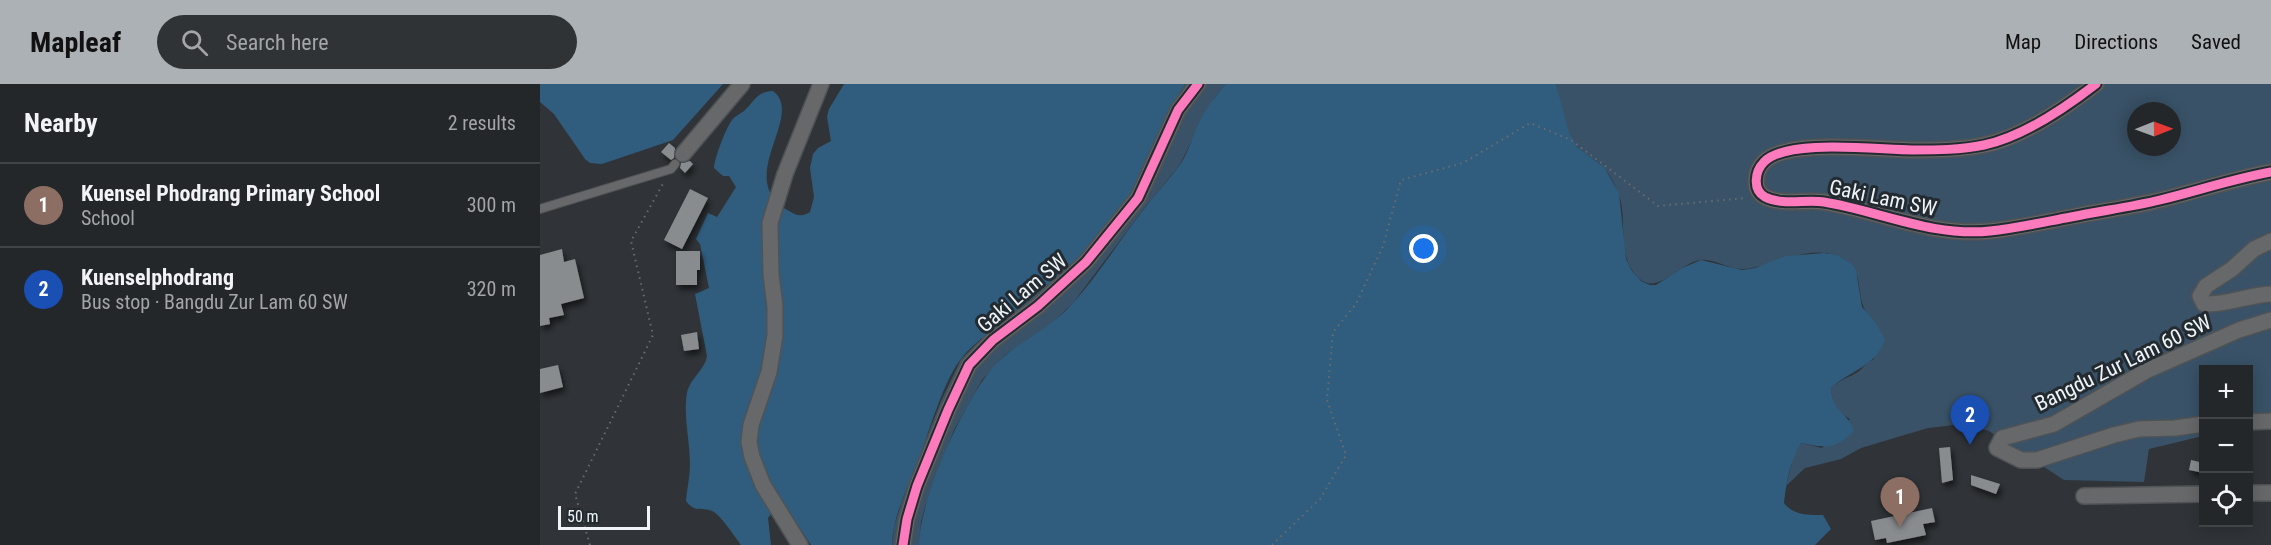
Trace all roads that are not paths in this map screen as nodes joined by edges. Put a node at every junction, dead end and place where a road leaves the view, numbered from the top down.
1 (741, 84) edge
2 (821, 84) edge
3 (1198, 84) edge
4 (2096, 84) edge
5 (676, 162) joint
6 (2271, 172) edge
7 (540, 209) edge
8 (2271, 241) edge
9 (2271, 294) edge
10 (2271, 320) edge
11 (2271, 421) edge
12 (2253, 422) edge
13 (2199, 425) edge
14 (2271, 493) edge
15 (2199, 494) edge
16 (2253, 494) edge
17 (2084, 496) dead end
18 (800, 545) edge
19 (903, 545) edge

1 - 5 street
2 - 18 street
3 - 19 street, Gaki Lam SW
4 - 6 street, Gaki Lam SW
5 - 7 lane
8 - 9 street, Bangdu Zur Lam 60 SW
10 - 13 street, Bangdu Zur Lam 60 SW
11 - 12 street
14 - 16 street
15 - 17 street

